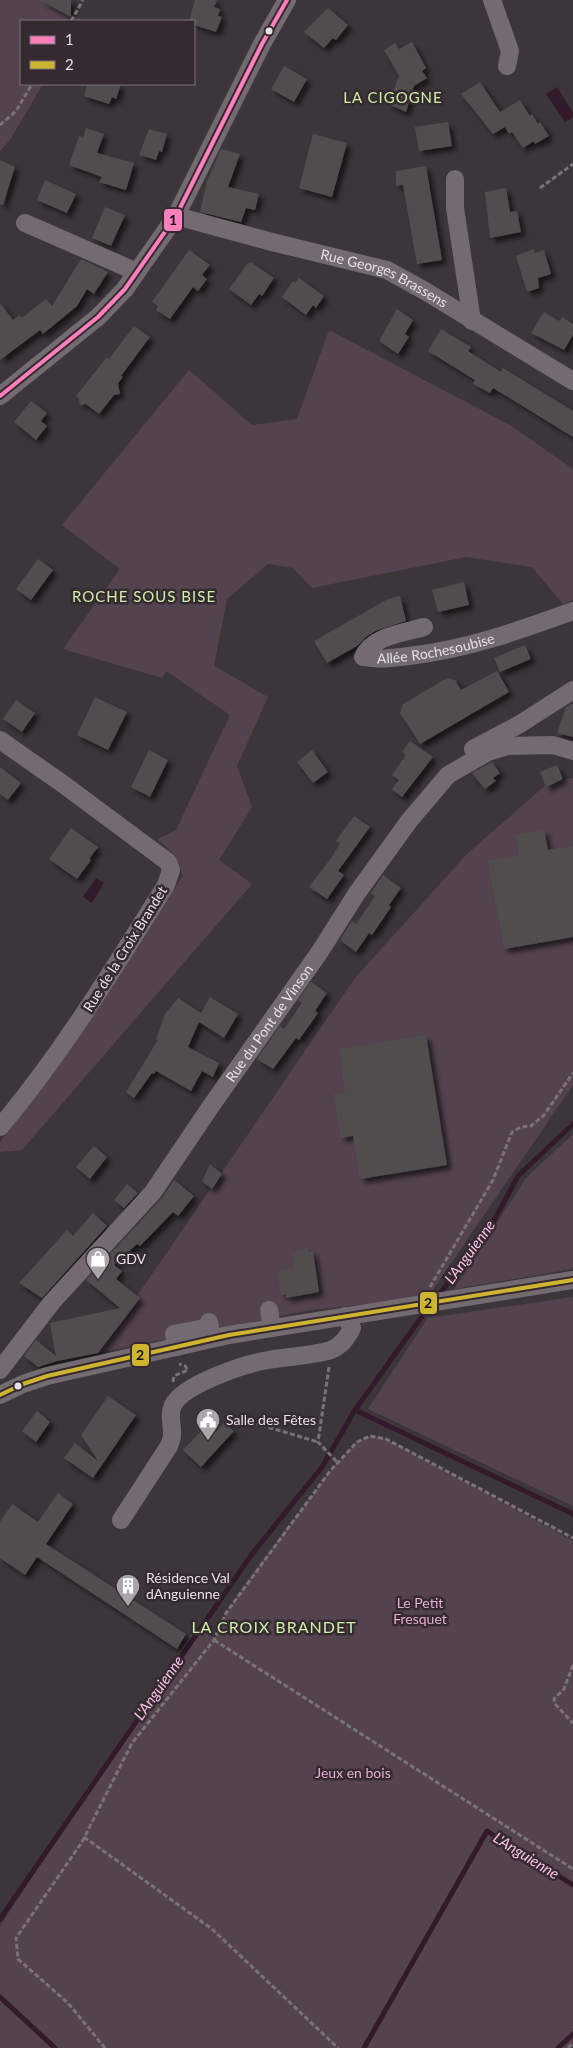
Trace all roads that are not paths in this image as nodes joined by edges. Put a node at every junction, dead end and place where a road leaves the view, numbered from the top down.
1 (287, 0) edge
2 (492, 0) edge
3 (508, 66) dead end
4 (456, 180) dead end
5 (176, 216) junction
6 (25, 223) dead end
7 (137, 272) junction
8 (472, 321) junction
9 (573, 381) edge
10 (0, 396) edge
11 (573, 611) edge
12 (424, 627) dead end
13 (573, 690) edge
14 (0, 740) edge
15 (573, 751) edge
16 (448, 775) junction
17 (0, 1127) edge
18 (573, 1280) edge
19 (269, 1310) dead end
20 (345, 1316) junction
21 (209, 1322) dead end
22 (272, 1328) junction
23 (173, 1348) junction
24 (0, 1370) edge
25 (0, 1395) edge
26 (121, 1520) dead end

1 - 5 street
2 - 3 street
4 - 8 street
5 - 7 street
5 - 8 street, Rue Georges Brassens
6 - 7 street
7 - 10 street
8 - 9 street, Rue Georges Brassens
11 - 12 street, Allée Rochesoubise
13 - 16 street
14 - 17 street, Rue de la Croix Brandet
15 - 16 street, Rue du Pont de Vinson
16 - 24 street, Rue du Pont de Vinson
18 - 20 street
19 - 22 street
20 - 22 street
20 - 26 street
21 - 23 street
22 - 23 street
23 - 25 street

